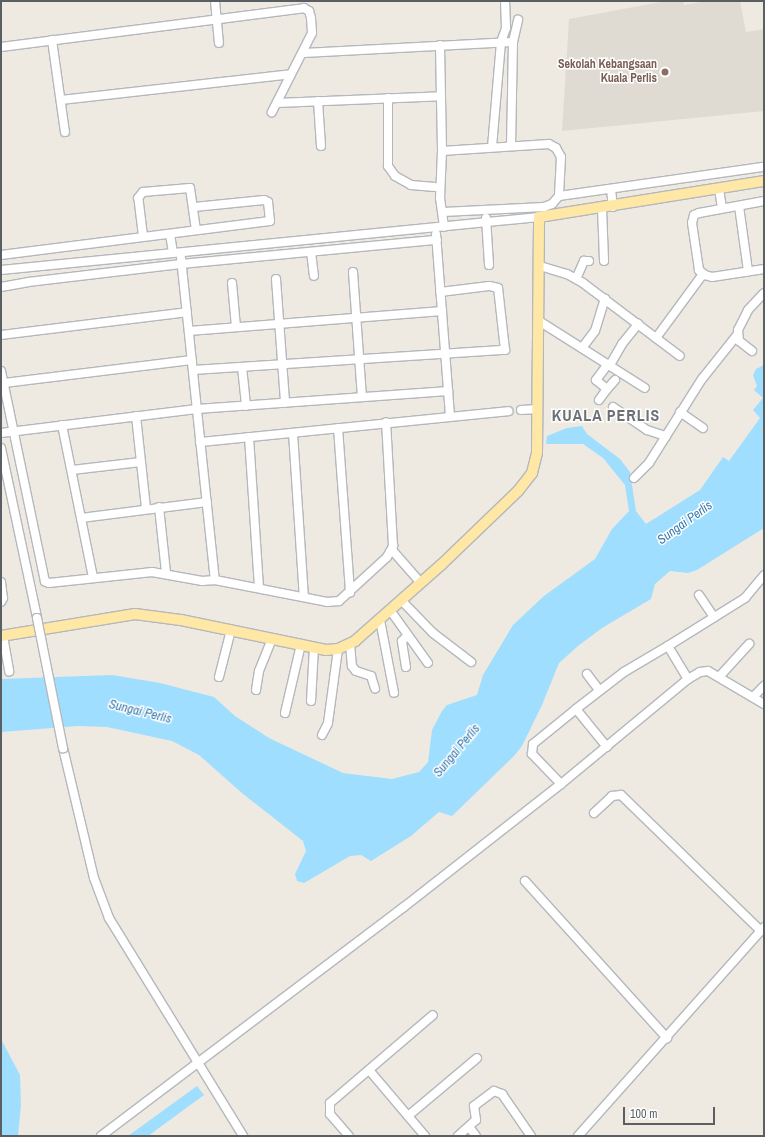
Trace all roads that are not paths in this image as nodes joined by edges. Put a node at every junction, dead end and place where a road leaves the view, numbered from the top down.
1 (215, 1) edge
2 (505, 1) edge
3 (217, 18) junction
4 (518, 20) dead end
5 (52, 40) junction
6 (501, 42) junction
7 (513, 42) junction
8 (219, 43) dead end
9 (440, 45) junction
10 (1, 47) edge
11 (303, 53) junction
12 (291, 74) junction
13 (441, 96) junction
14 (388, 98) junction
15 (60, 100) junction
16 (318, 101) junction
17 (277, 103) junction
18 (272, 112) dead end
19 (65, 132) dead end
20 (321, 146) dead end
21 (511, 146) junction
22 (492, 147) junction
23 (442, 151) junction
24 (764, 167) edge
25 (764, 181) edge
26 (435, 187) dead end
27 (611, 189) junction
28 (719, 189) junction
29 (559, 196) junction
30 (764, 202) edge
31 (739, 206) junction
32 (194, 207) junction
33 (613, 207) junction
34 (602, 208) junction
35 (722, 208) junction
36 (487, 216) junction
37 (539, 217) junction
38 (442, 221) junction
39 (196, 230) junction
40 (170, 234) junction
41 (143, 236) junction
42 (436, 240) junction
43 (292, 242) junction
44 (177, 252) junction
45 (311, 252) junction
46 (293, 253) junction
47 (1, 254) edge
48 (589, 261) dead end
49 (604, 261) dead end
50 (181, 264) junction
51 (489, 264) dead end
52 (540, 266) junction
53 (26, 268) junction
54 (764, 269) edge
55 (1, 270) edge
56 (748, 271) junction
57 (353, 272) dead end
58 (703, 274) junction
59 (314, 276) dead end
60 (276, 279) dead end
61 (576, 279) junction
62 (28, 282) junction
63 (232, 283) dead end
64 (1, 288) edge
65 (440, 292) junction
66 (764, 293) edge
67 (605, 298) junction
68 (442, 311) junction
69 (186, 312) junction
70 (357, 316) junction
71 (539, 321) junction
72 (279, 323) junction
73 (638, 324) junction
74 (236, 327) junction
75 (189, 331) junction
76 (1, 334) edge
77 (737, 335) junction
78 (656, 338) junction
79 (582, 348) junction
80 (752, 351) dead end
81 (445, 355) junction
82 (680, 356) dead end
83 (360, 359) junction
84 (192, 360) junction
85 (282, 364) junction
86 (609, 364) junction
87 (242, 367) junction
88 (193, 370) junction
89 (1, 371) edge
90 (615, 380) dead end
91 (4, 383) junction
92 (645, 388) dead end
93 (607, 389) junction
94 (448, 391) junction
95 (362, 397) junction
96 (599, 400) dead end
97 (284, 403) junction
98 (246, 406) junction
99 (613, 407) dead end
100 (197, 409) junction
101 (538, 409) junction
102 (521, 410) dead end
103 (508, 411) dead end
104 (680, 412) junction
105 (450, 415) junction
106 (136, 416) junction
107 (386, 422) junction
108 (62, 425) junction
109 (338, 428) junction
110 (703, 428) dead end
111 (14, 431) junction
112 (293, 433) junction
113 (1, 434) edge
114 (666, 436) junction
115 (249, 437) junction
116 (200, 442) junction
117 (1, 448) edge
118 (141, 462) junction
119 (72, 470) junction
120 (634, 478) dead end
121 (207, 502) junction
122 (159, 507) junction
123 (146, 508) junction
124 (81, 518) junction
125 (392, 550) junction
126 (166, 573) junction
127 (764, 574) edge
128 (93, 578) junction
129 (215, 580) junction
130 (1, 582) edge
131 (421, 583) junction
132 (259, 588) junction
133 (350, 593) junction
134 (699, 595) dead end
135 (304, 597) junction
136 (401, 600) junction
137 (1, 602) edge
138 (390, 610) junction
139 (714, 617) junction
140 (380, 620) junction
141 (231, 630) junction
142 (2, 636) edge
143 (407, 636) junction
144 (272, 638) junction
145 (301, 644) junction
146 (350, 644) junction
147 (749, 644) dead end
148 (668, 646) junction
149 (314, 647) junction
150 (338, 649) junction
151 (471, 662) dead end
152 (428, 663) dead end
153 (406, 666) dead end
154 (9, 671) dead end
155 (587, 674) dead end
156 (219, 677) dead end
157 (719, 677) junction
158 (688, 679) junction
159 (764, 686) edge
160 (375, 688) dead end
161 (256, 690) dead end
162 (599, 690) junction
163 (394, 693) dead end
164 (753, 696) junction
165 (311, 701) dead end
166 (764, 704) edge
167 (576, 709) junction
168 (285, 713) dead end
169 (322, 735) dead end
170 (607, 746) junction
171 (561, 784) junction
172 (594, 813) dead end
173 (525, 881) dead end
174 (763, 929) edge
175 (433, 1016) dead end
176 (667, 1038) junction
177 (477, 1058) dead end
178 (200, 1062) junction
179 (369, 1070) junction
180 (408, 1116) junction
181 (469, 1127) junction
182 (101, 1136) edge
183 (243, 1136) edge
184 (349, 1136) edge
185 (425, 1136) edge
186 (458, 1136) edge
187 (476, 1136) edge
188 (531, 1136) edge
189 (578, 1136) edge

1 - 3 street
2 - 6 street
3 - 5 street
3 - 8 street
3 - 11 street
4 - 7 street
5 - 10 street
5 - 15 street
6 - 7 street
6 - 9 street
6 - 22 street
7 - 21 street
9 - 11 street
9 - 13 street
11 - 12 street
12 - 15 street
12 - 17 street
13 - 14 street
13 - 23 street
14 - 16 street
14 - 26 street
15 - 19 street
16 - 17 street
16 - 20 street
17 - 18 street
21 - 22 street
21 - 29 street
22 - 23 street
23 - 38 street
24 - 27 street
25 - 28 main road
27 - 29 street
27 - 33 street
28 - 33 main road
28 - 35 street
29 - 36 street
30 - 31 street
31 - 35 street
31 - 56 street
32 - 39 street
32 - 39 street
32 - 41 street
33 - 34 main road
34 - 37 main road
34 - 49 street
35 - 58 street
36 - 37 street
36 - 38 street
36 - 38 street
36 - 51 street
37 - 52 main road
38 - 42 street
38 - 43 street
39 - 40 street
40 - 41 street
40 - 44 street
41 - 47 street
42 - 45 street
42 - 65 street
43 - 44 street
43 - 46 street
44 - 50 street
44 - 53 street
45 - 46 street
45 - 59 street
46 - 50 street
48 - 61 street
50 - 62 street
50 - 69 street
52 - 61 street
52 - 71 main road
53 - 55 street
53 - 62 street
54 - 56 street
56 - 58 street
57 - 70 street
58 - 78 street
60 - 72 street
61 - 67 street
62 - 64 street
63 - 74 street
65 - 68 street
65 - 81 street
66 - 77 street
67 - 73 street
67 - 79 street
68 - 70 street
68 - 81 street
69 - 75 street
69 - 76 street
70 - 72 street
70 - 83 street
71 - 79 street
71 - 101 main road
72 - 74 street
72 - 85 street
73 - 78 street
73 - 86 street
74 - 75 street
75 - 84 street
77 - 80 street
77 - 104 street
78 - 82 street
79 - 86 street
81 - 83 street
81 - 94 street
83 - 85 street
83 - 95 street
84 - 88 street
84 - 91 street
85 - 87 street
85 - 97 street
86 - 92 street
86 - 93 street
87 - 88 street
87 - 98 street
88 - 100 street
89 - 91 street
90 - 93 street
91 - 111 street
93 - 96 street
94 - 95 street
94 - 105 street
95 - 97 street
97 - 98 street
98 - 100 street
99 - 114 street
100 - 106 street
100 - 116 street
101 - 102 street
101 - 131 main road
103 - 105 street
104 - 110 street
104 - 114 street
105 - 107 street
106 - 108 street
106 - 118 street
107 - 109 street
107 - 125 street
108 - 111 street
108 - 119 street
109 - 112 street
109 - 133 street
111 - 113 street
111 - 128 street
112 - 115 street
112 - 135 street
114 - 120 street
115 - 116 street
115 - 132 street
116 - 121 street
117 - 178 street, bridge
118 - 119 street
118 - 123 street
119 - 124 street
121 - 122 street
121 - 129 street
122 - 123 street
122 - 126 street
123 - 124 street
124 - 128 street
125 - 131 street
125 - 133 street
126 - 128 street
126 - 129 street
127 - 139 street
129 - 132 street
130 - 137 street
131 - 136 main road
132 - 135 street
133 - 135 street
134 - 139 street
136 - 138 main road
136 - 151 street
138 - 140 main road
138 - 143 street
139 - 148 street
140 - 146 main road
140 - 163 street
141 - 142 main road
141 - 144 main road
141 - 156 street
142 - 154 street
143 - 152 street
143 - 153 street
144 - 145 main road
144 - 161 street
145 - 149 main road
145 - 168 street
146 - 150 main road
146 - 160 street
147 - 157 street
148 - 158 street
148 - 162 street
149 - 150 main road
149 - 165 street
150 - 169 street
155 - 162 street
157 - 158 street
157 - 164 street
158 - 170 street
159 - 164 street
162 - 167 street
164 - 166 street
167 - 170 street
167 - 171 street
170 - 171 street
171 - 178 street
172 - 174 street
173 - 176 street
174 - 176 street
175 - 179 street
176 - 189 street
177 - 180 street
178 - 182 street
178 - 183 street
179 - 180 street
179 - 184 street
180 - 185 street
181 - 186 street
181 - 187 street
181 - 188 street

